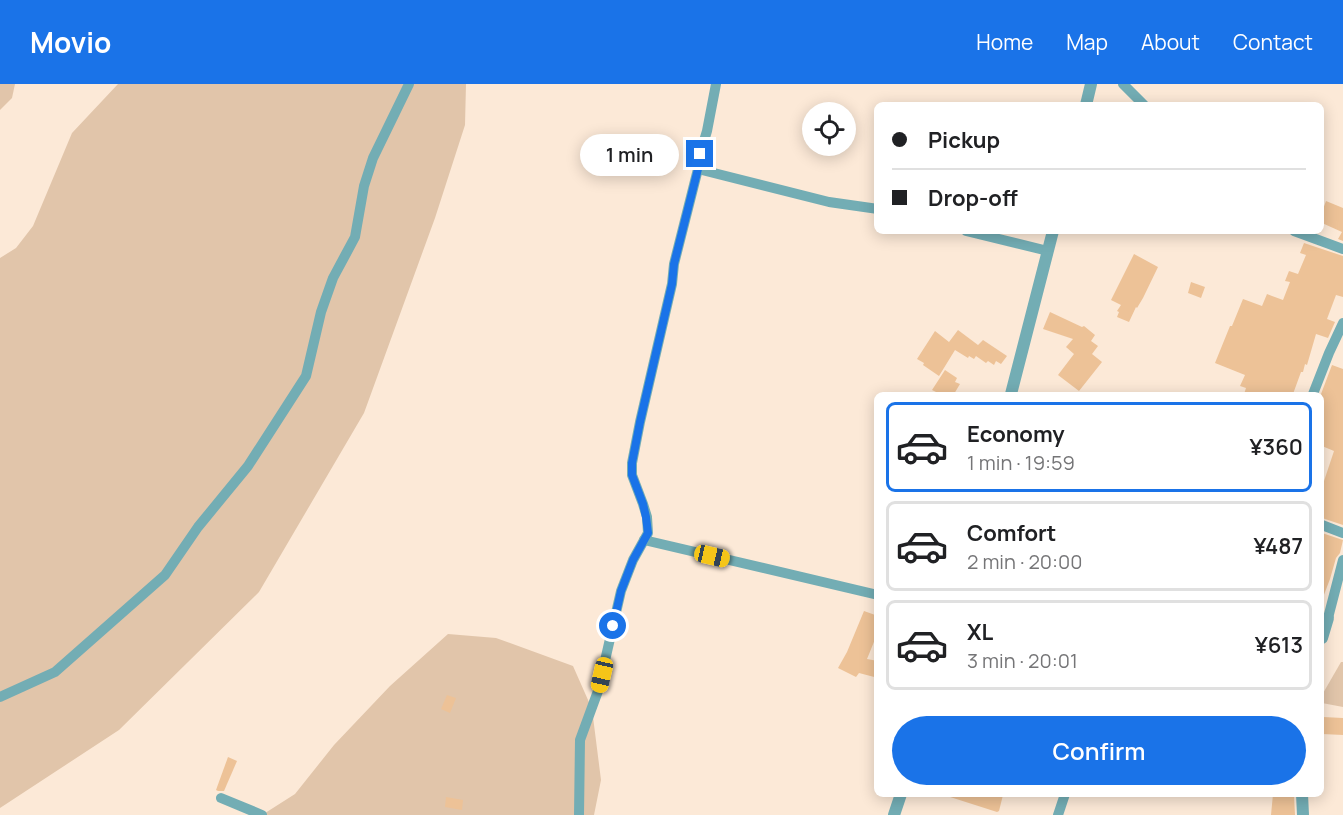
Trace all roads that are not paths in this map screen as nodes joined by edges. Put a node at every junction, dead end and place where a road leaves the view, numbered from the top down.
1 (410, 84) edge
2 (716, 84) edge
3 (1091, 84) edge
4 (1123, 84) edge
5 (1087, 102) edge
6 (1141, 102) edge
7 (698, 169) junction
8 (874, 208) edge
9 (978, 234) edge
10 (1052, 234) edge
11 (1302, 234) edge
12 (1343, 249) edge
13 (1048, 251) junction
14 (1343, 322) edge
15 (1012, 392) edge
16 (1314, 392) edge
17 (1324, 526) edge
18 (1343, 533) edge
19 (644, 540) junction
20 (1343, 560) edge
21 (874, 594) edge
22 (1328, 618) joint
23 (1324, 631) edge
24 (0, 697) edge
25 (900, 797) edge
26 (1064, 797) edge
27 (1302, 797) edge
28 (221, 798) dead end
29 (262, 815) edge
30 (579, 815) edge
31 (894, 815) edge
32 (1058, 815) edge
33 (1303, 815) edge

1 - 24 street
2 - 7 street
3 - 5 street
4 - 6 street
7 - 8 street
7 - 19 street
9 - 13 street
10 - 13 street
11 - 12 street
13 - 15 street
14 - 16 street
17 - 18 street
19 - 21 street
19 - 30 street
20 - 22 street
22 - 23 street
25 - 31 street
26 - 32 street
27 - 33 street
28 - 29 street

